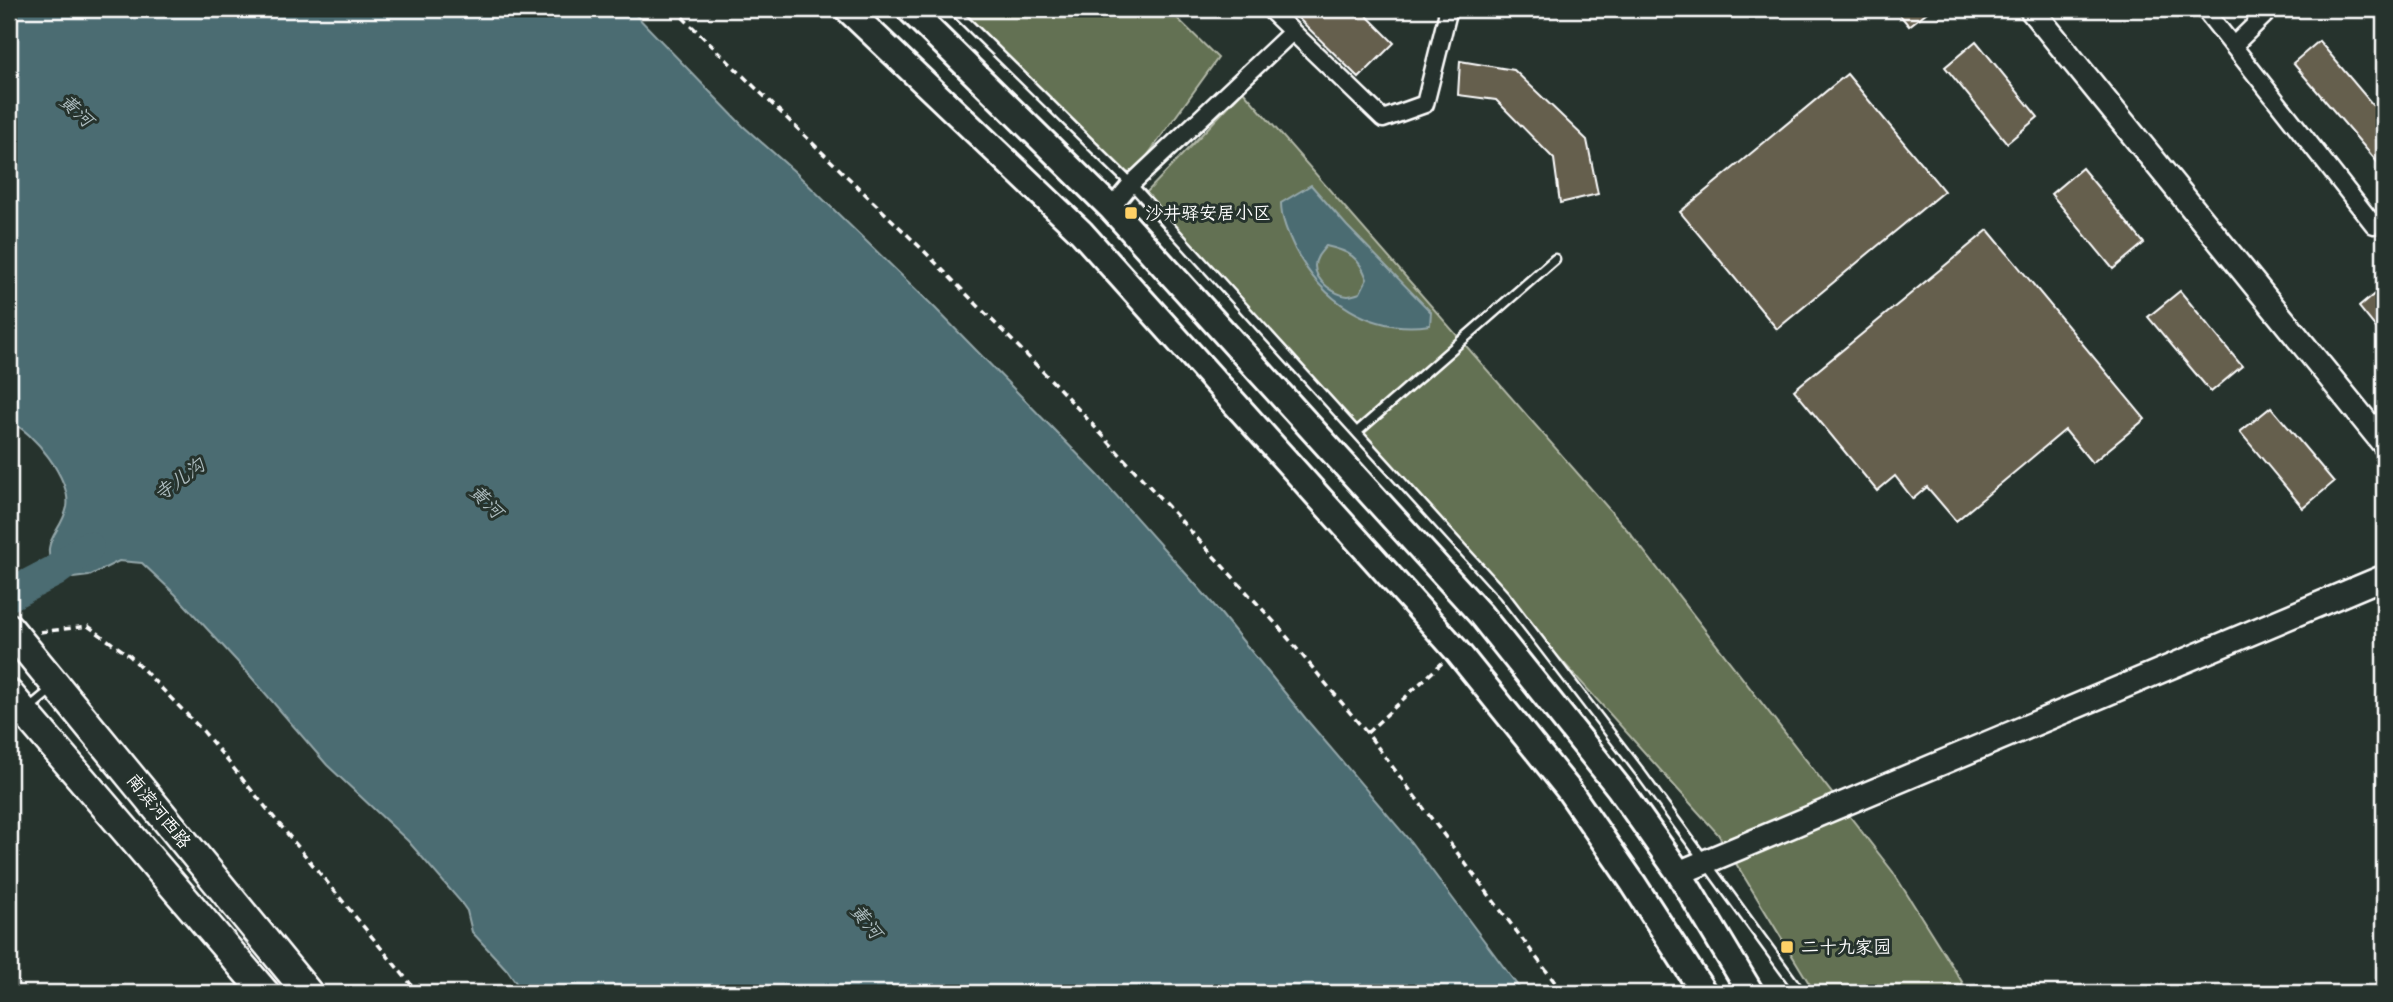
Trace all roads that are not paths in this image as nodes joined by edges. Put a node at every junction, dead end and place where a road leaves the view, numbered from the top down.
1 (847, 9) edge
2 (909, 9) edge
3 (953, 9) edge
4 (1269, 9) edge
5 (1447, 9) edge
6 (2031, 9) edge
7 (2204, 9) edge
8 (2271, 9) edge
9 (1292, 32) junction
10 (2233, 46) junction
11 (1131, 184) junction
12 (1111, 208) junction
13 (2384, 216) edge
14 (1555, 260) dead end
15 (1357, 432) junction
16 (2384, 444) edge
17 (2384, 577) edge
18 (12, 632) edge
19 (56, 686) junction
20 (14, 710) edge
21 (1705, 863) junction
22 (1678, 873) junction
23 (265, 993) edge
24 (308, 993) edge
25 (1704, 993) edge
26 (1751, 993) edge
27 (1801, 993) edge

1 - 25 main road
2 - 12 main road
3 - 11 lane
4 - 9 street
5 - 9 street
6 - 16 street
7 - 10 street
8 - 10 street
9 - 11 street
10 - 13 street
11 - 12 street
11 - 15 lane
12 - 22 main road
14 - 15 lane
15 - 21 lane
17 - 21 street
18 - 19 highway, 南滨河西路
19 - 20 lane
19 - 24 highway, 南滨河西路
20 - 23 highway, 南滨河西路
21 - 22 street
21 - 27 lane
22 - 26 main road

